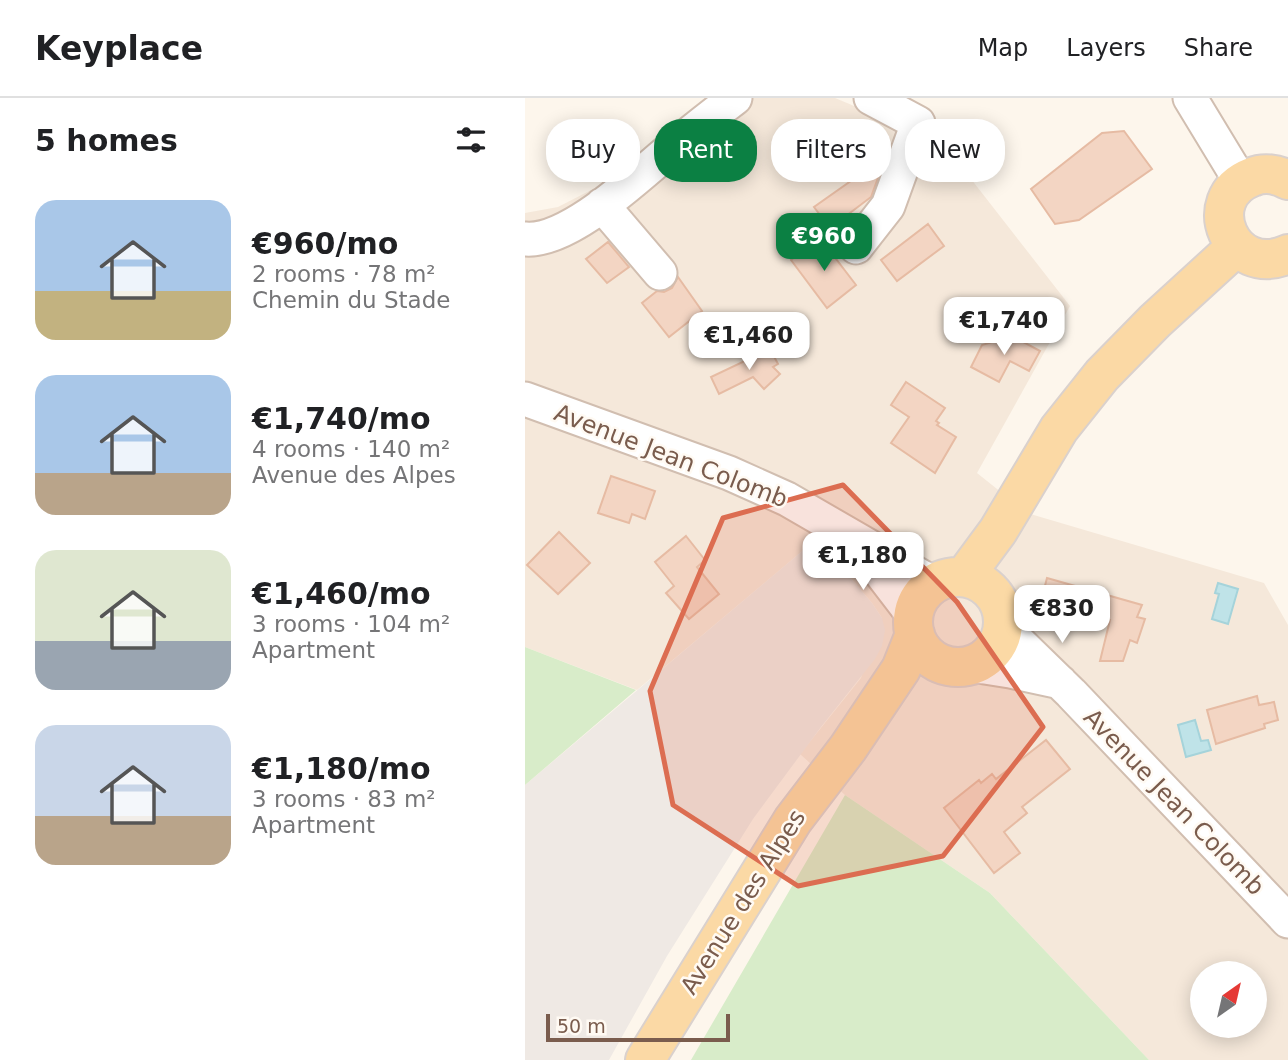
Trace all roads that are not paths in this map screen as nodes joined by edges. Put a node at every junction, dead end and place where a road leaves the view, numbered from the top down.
1 (735, 98) edge
2 (871, 98) edge
3 (1190, 98) edge
4 (1288, 180) edge
5 (1241, 182) junction
6 (602, 205) junction
7 (525, 239) edge
8 (856, 247) dead end
9 (1236, 247) junction
10 (1288, 255) edge
11 (660, 273) dead end
12 (525, 399) edge
13 (852, 537) junction
14 (962, 583) junction
15 (914, 625) junction
16 (1003, 627) junction
17 (958, 665) junction
18 (1060, 682) junction
19 (848, 748) junction
20 (1285, 912) edge
21 (645, 1060) edge

1 - 6 street
2 - 8 street
3 - 5 street
4 - 5 main road
5 - 9 main road
6 - 7 street
6 - 11 street
9 - 10 main road
9 - 14 main road
12 - 13 street, Avenue Jean Colomb
13 - 14 street, Avenue Jean Colomb
13 - 15 street, Avenue Jean Colomb
14 - 15 main road
14 - 16 main road
15 - 17 main road
15 - 19 main road, Avenue des Alpes
16 - 17 main road
16 - 18 street, Avenue Jean Colomb
17 - 18 street
17 - 19 main road, Avenue des Alpes
18 - 20 street, Avenue Jean Colomb
19 - 21 main road, Avenue des Alpes

